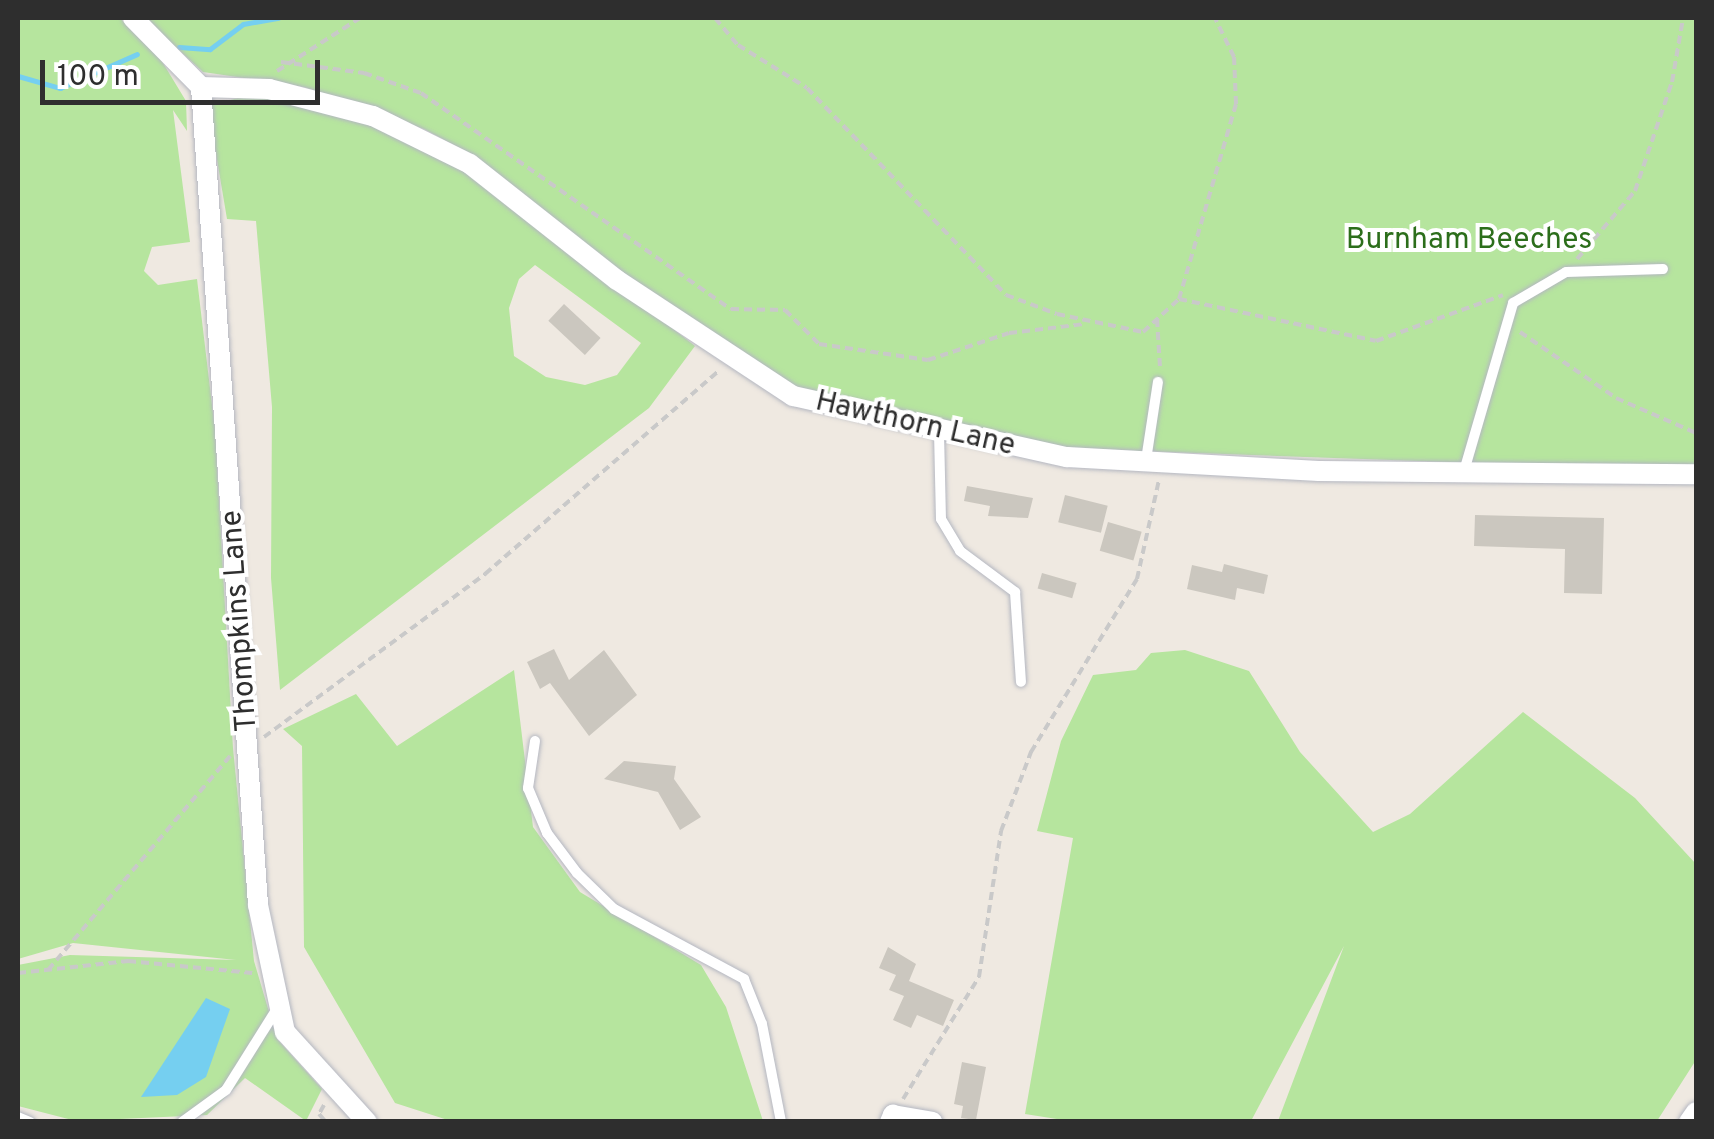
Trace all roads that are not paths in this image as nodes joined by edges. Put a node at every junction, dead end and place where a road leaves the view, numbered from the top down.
1 (132, 18) edge
2 (200, 87) junction
3 (1663, 269) dead end
4 (1158, 382) road end
5 (939, 432) junction
6 (1154, 460) junction
7 (1463, 472) junction
8 (1696, 474) edge
9 (1022, 682) dead end
10 (535, 741) dead end
11 (279, 1006) junction
12 (1696, 1112) edge
13 (18, 1117) edge
14 (891, 1118) edge
15 (30, 1122) edge
16 (182, 1122) edge
17 (367, 1122) edge
18 (781, 1122) edge
19 (932, 1122) edge
20 (1690, 1122) edge

1 - 2 street
2 - 5 street, Hawthorn Lane
2 - 11 street, Thompkins Lane
3 - 7 lane
4 - 6 lane
5 - 6 street, Hawthorn Lane
5 - 9 lane
6 - 7 street, Hawthorn Lane
7 - 8 street, Hawthorn Lane
10 - 18 lane
11 - 16 lane
11 - 17 street, Thompkins Lane
12 - 20 street
13 - 15 lane
14 - 19 street

